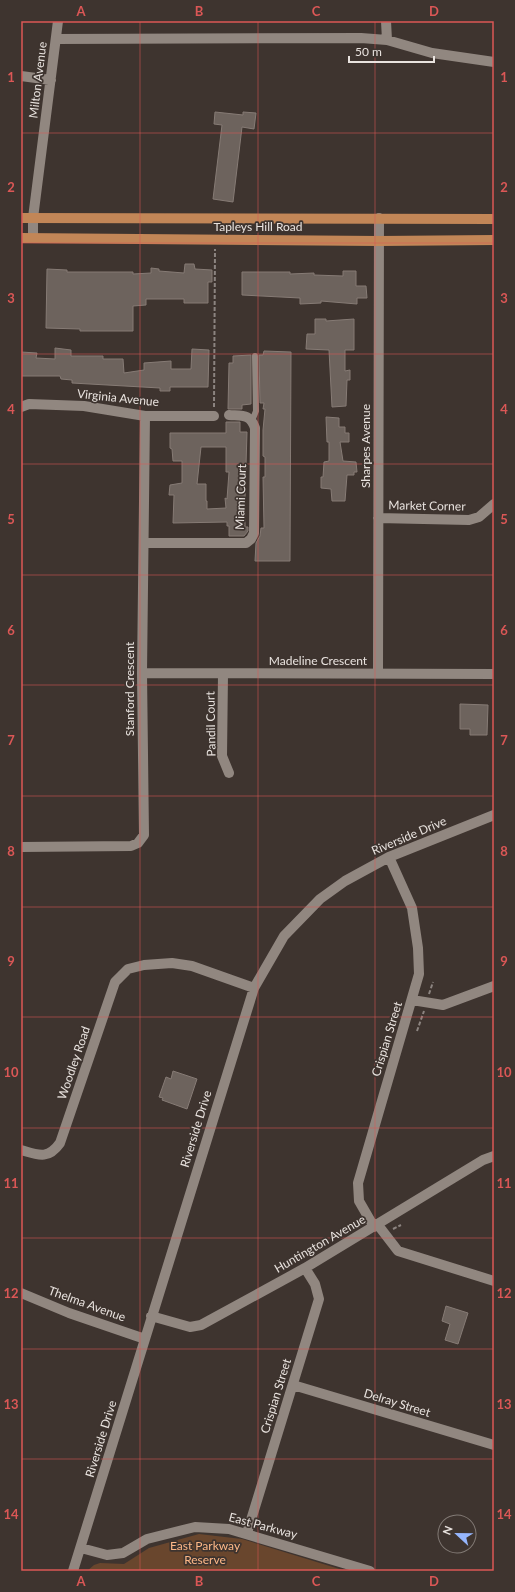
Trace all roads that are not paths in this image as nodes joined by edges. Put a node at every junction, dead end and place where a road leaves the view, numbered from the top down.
1 (58, 21) edge
2 (386, 21) edge
3 (56, 39) junction
4 (387, 40) junction
5 (494, 62) edge
6 (21, 76) edge
7 (51, 80) junction
8 (21, 218) edge
9 (33, 218) junction
10 (379, 218) junction
11 (494, 219) edge
12 (21, 238) edge
13 (33, 238) junction
14 (494, 240) edge
15 (379, 241) junction
16 (256, 356) dead end
17 (21, 408) edge
18 (229, 415) dead end
19 (145, 416) junction
20 (214, 416) road end
21 (252, 421) junction
22 (494, 504) edge
23 (378, 518) junction
24 (144, 543) junction
25 (142, 673) junction
26 (223, 674) junction
27 (378, 674) junction
28 (494, 674) edge
29 (229, 773) dead end
30 (494, 815) edge
31 (21, 847) edge
32 (389, 857) junction
33 (494, 986) edge
34 (254, 988) junction
35 (412, 1000) junction
36 (21, 1150) edge
37 (494, 1156) edge
38 (376, 1226) junction
39 (305, 1268) junction
40 (494, 1281) edge
41 (21, 1293) edge
42 (151, 1316) junction
43 (145, 1339) junction
44 (293, 1385) junction
45 (494, 1445) edge
46 (247, 1533) junction
47 (81, 1548) junction
48 (73, 1571) edge
49 (370, 1571) edge

1 - 3 street, Milton Avenue
2 - 4 street
3 - 4 street
3 - 7 street, Milton Avenue
4 - 5 street
6 - 7 street
7 - 9 street, Milton Avenue
8 - 9 main road, Tapleys Hill Road
9 - 10 main road, Tapleys Hill Road
9 - 13 street, Milton Avenue
10 - 11 main road, Tapleys Hill Road
10 - 15 street, Sharpes Avenue
12 - 13 main road, Tapleys Hill Road
13 - 15 main road, Tapleys Hill Road
14 - 15 main road, Tapleys Hill Road
15 - 23 street, Sharpes Avenue
16 - 21 lane
17 - 19 street, Virginia Avenue
18 - 21 street
19 - 20 street, Virginia Avenue
19 - 24 street, Stanford Crescent
21 - 24 street, Miami Court
22 - 23 street, Market Corner
23 - 27 street, Sharpes Avenue
24 - 25 street, Stanford Crescent
25 - 26 street, Madeline Crescent
25 - 31 street, Stanford Crescent
26 - 27 street, Madeline Crescent
26 - 29 street, Pandil Court
27 - 28 street, Madeline Crescent
30 - 32 street, Riverside Drive
32 - 34 street, Riverside Drive
32 - 35 street, Crispian Street
33 - 35 street
34 - 36 street, Woodley Road
34 - 42 street, Riverside Drive
35 - 38 street, Crispian Street
37 - 38 street, Huntington Avenue
38 - 39 street, Huntington Avenue
38 - 40 street, Crispian Street
39 - 42 street, Huntington Avenue
39 - 44 street, Crispian Street
41 - 43 street, Thelma Avenue
42 - 43 street, Riverside Drive
43 - 47 street, Riverside Drive
44 - 45 street, Delray Street
44 - 46 street, Crispian Street
46 - 47 street, East Parkway
46 - 49 street, East Parkway
47 - 48 street, Riverside Drive

